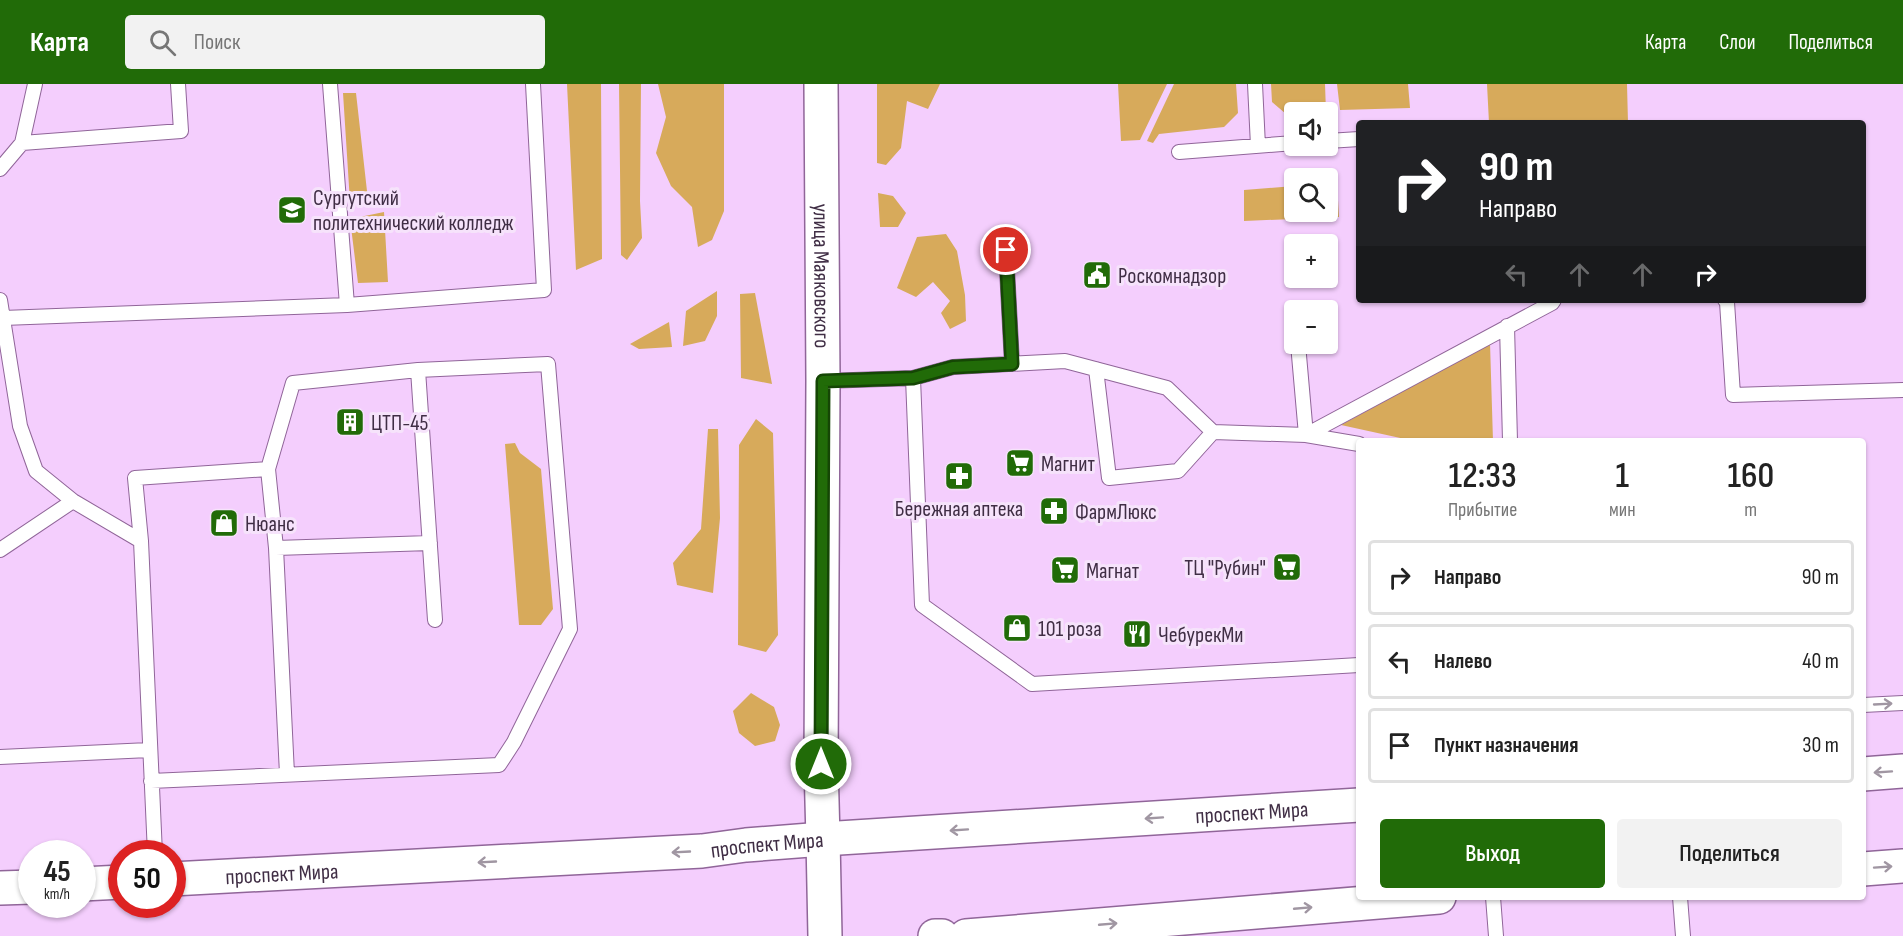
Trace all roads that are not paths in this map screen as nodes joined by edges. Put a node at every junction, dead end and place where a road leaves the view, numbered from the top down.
1 (35, 84) edge
2 (178, 84) edge
3 (330, 84) edge
4 (533, 84) edge
5 (821, 84) edge
6 (1255, 84) edge
7 (1356, 138) edge
8 (1338, 140) edge
9 (22, 143) junction
10 (1284, 144) edge
11 (1258, 146) junction
12 (1179, 152) dead end
13 (0, 170) edge
14 (1006, 250) dead end
15 (0, 300) edge
16 (1552, 303) edge
17 (1726, 303) edge
18 (347, 305) junction
19 (3, 318) junction
20 (1507, 326) junction
21 (1299, 354) edge
22 (1012, 364) junction
23 (1096, 369) junction
24 (418, 370) junction
25 (913, 378) junction
26 (823, 381) junction
27 (1903, 390) edge
28 (1213, 432) junction
29 (1306, 435) junction
30 (1510, 438) edge
31 (1356, 443) edge
32 (268, 469) junction
33 (73, 501) junction
34 (141, 541) junction
35 (430, 543) junction
36 (276, 548) junction
37 (0, 550) edge
38 (435, 620) dead end
39 (1356, 665) edge
40 (1903, 703) edge
41 (1866, 705) edge
42 (149, 750) junction
43 (0, 757) edge
44 (1903, 771) edge
45 (287, 774) junction
46 (1866, 774) edge
47 (151, 781) junction
48 (1356, 805) edge
49 (823, 839) junction
50 (154, 840) edge
51 (1903, 866) edge
52 (1866, 869) edge
53 (186, 878) edge
54 (18, 887) edge
55 (0, 888) edge
56 (1403, 900) edge
57 (1494, 900) edge
58 (1680, 900) edge
59 (825, 936) edge
60 (935, 936) edge
61 (942, 936) edge
62 (966, 936) edge
63 (1496, 936) edge
64 (1683, 936) edge

1 - 9 lane
2 - 9 lane
3 - 18 lane
4 - 18 lane
5 - 26 main road, улица Маяковского
6 - 11 lane
7 - 8 lane
9 - 13 lane
10 - 11 lane
11 - 12 lane
14 - 22 lane
15 - 19 lane
16 - 20 lane
17 - 27 lane
18 - 19 lane
19 - 33 lane
20 - 29 lane
20 - 30 lane
21 - 29 lane
22 - 23 lane
22 - 25 lane
23 - 28 lane
23 - 28 lane
24 - 32 lane
24 - 35 lane
24 - 45 lane
25 - 26 lane
25 - 39 lane
26 - 49 main road, улица Маяковского
28 - 29 lane
29 - 31 lane
32 - 34 lane
32 - 36 lane
33 - 34 lane
33 - 37 lane
34 - 42 lane
35 - 36 lane
35 - 38 lane
36 - 45 lane
41 -> 40 lane
42 - 43 lane
42 - 47 lane
44 -> 46 main road
45 - 47 lane
47 - 50 lane
48 -> 49 main road, проспект Мира
49 -> 53 main road, проспект Мира
49 - 59 main road, улица Маяковского
52 -> 51 main road
54 - 55 main road
62 -> 56 main road
57 - 63 lane
58 - 64 lane
60 - 61 main road

